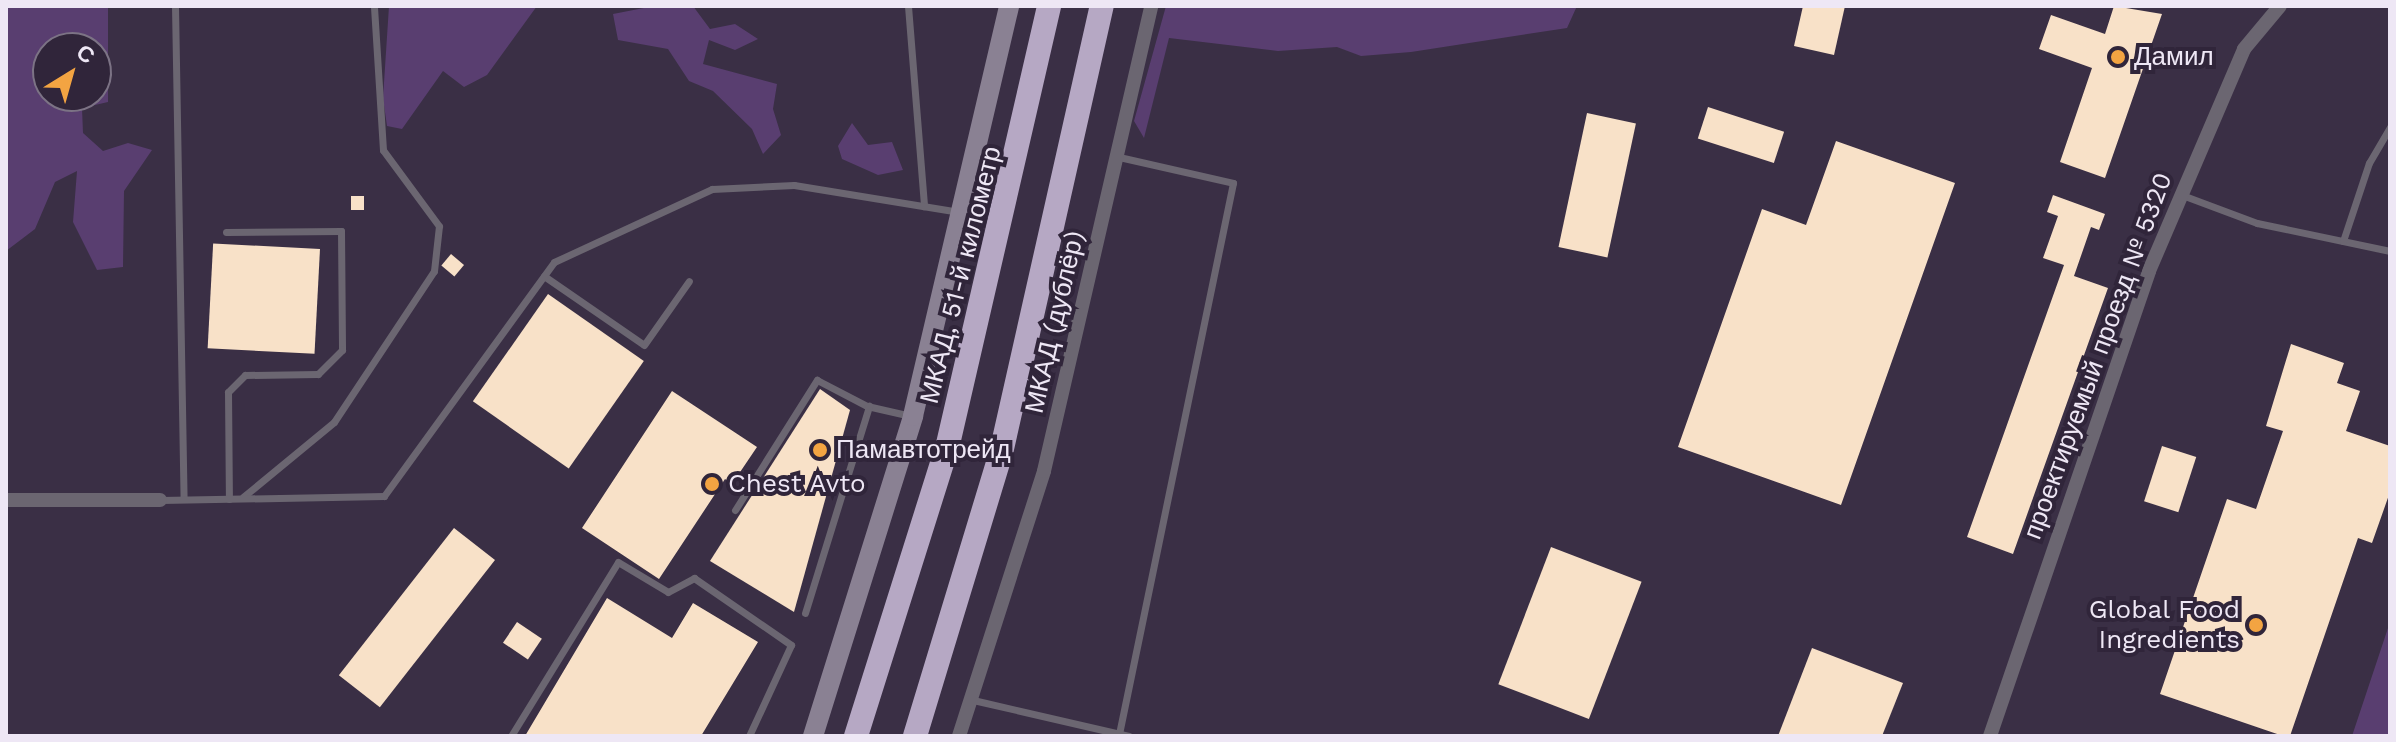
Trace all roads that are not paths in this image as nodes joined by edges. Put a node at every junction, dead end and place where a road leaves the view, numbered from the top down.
1 (175, 6) edge
2 (374, 6) edge
3 (908, 6) edge
4 (1009, 6) edge
5 (1049, 6) edge
6 (1102, 6) edge
7 (1151, 6) edge
8 (2280, 6) edge
9 (2390, 127) edge
10 (1119, 157) junction
11 (2180, 195) junction
12 (924, 206) junction
13 (964, 213) junction
14 (226, 232) dead end
15 (2343, 241) junction
16 (2390, 251) edge
17 (544, 276) junction
18 (689, 281) dead end
19 (869, 406) junction
20 (913, 416) junction
21 (184, 499) junction
22 (229, 499) junction
23 (242, 499) junction
24 (6, 500) edge
25 (160, 500) joint
26 (735, 510) dead end
27 (805, 613) dead end
28 (973, 700) junction
29 (1119, 734) junction
30 (511, 736) edge
31 (749, 736) edge
32 (813, 736) edge
33 (856, 736) edge
34 (915, 736) edge
35 (959, 736) edge
36 (1129, 736) edge
37 (1990, 736) edge

1 - 21 lane
2 - 23 lane
3 - 12 lane
4 - 13 street
5 - 33 highway, МКАД, 51-й километр
6 - 34 highway
7 - 10 street, МКАД (дублёр)
8 - 11 street, проектируемый проезд № 5320
9 - 15 lane
10 - 28 street, МКАД (дублёр)
10 - 29 lane
11 - 15 lane
11 - 37 street, проектируемый проезд № 5320
12 - 13 lane
12 - 17 lane
13 - 20 street
14 - 22 lane
15 - 16 lane
17 - 18 lane
17 - 23 lane
19 - 20 lane
19 - 26 lane
19 - 27 lane
20 - 32 street
21 - 22 lane
21 - 25 lane
22 - 23 lane
24 - 25 street
28 - 29 lane
28 - 35 street, МКАД (дублёр)
29 - 36 lane
30 - 31 lane

